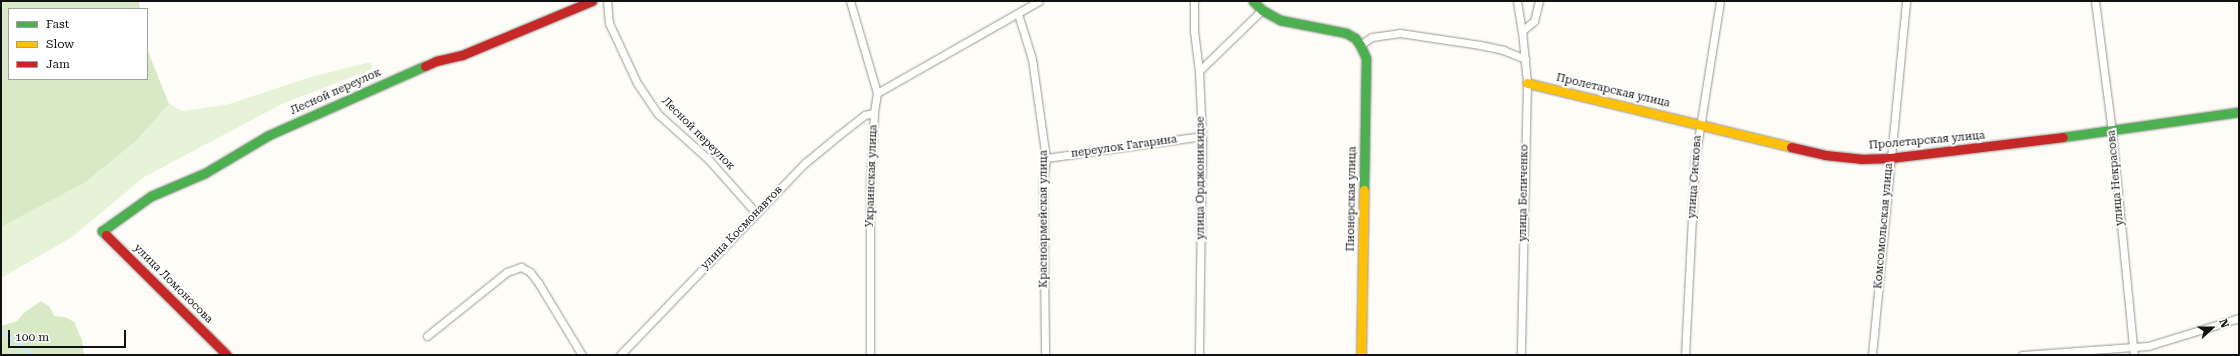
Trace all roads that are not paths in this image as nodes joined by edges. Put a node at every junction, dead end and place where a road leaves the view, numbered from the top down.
1 (592, 1) edge
2 (607, 1) edge
3 (850, 1) edge
4 (1039, 1) edge
5 (1194, 1) edge
6 (1253, 1) edge
7 (1517, 1) edge
8 (1539, 1) edge
9 (1720, 1) edge
10 (1906, 1) edge
11 (2095, 1) edge
12 (1262, 10) junction
13 (1018, 14) junction
14 (1522, 31) junction
15 (1360, 44) junction
16 (1525, 59) junction
17 (1199, 71) junction
18 (1527, 83) junction
19 (877, 93) junction
20 (2239, 112) edge
21 (874, 113) junction
22 (1699, 123) junction
23 (2112, 132) junction
24 (1202, 136) junction
25 (1046, 158) junction
26 (1890, 158) junction
27 (756, 212) junction
28 (102, 231) joint
29 (2239, 318) edge
30 (427, 336) dead end
31 (2134, 347) junction
32 (226, 355) edge
33 (582, 355) edge
34 (620, 355) edge
35 (870, 355) edge
36 (1045, 355) edge
37 (1199, 355) edge
38 (1361, 355) edge
39 (1521, 355) edge
40 (1685, 355) edge
41 (1872, 355) edge
42 (2022, 355) edge
43 (2134, 355) edge

1 - 28 street, Лесной переулок
2 - 27 street, Лесной переулок
3 - 19 street, Украинская улица
4 - 13 street
5 - 17 street, улица Орджоникидзе
6 - 12 street
7 - 14 street, улица Беличенко
8 - 14 street
9 - 22 street, улица Сискова
10 - 26 street, Комсомольская улица
11 - 23 street, улица Некрасова
12 - 15 street
12 - 17 street
13 - 19 street
13 - 25 street, Красноармейская улица
14 - 16 street, улица Беличенко
15 - 16 street
15 - 38 street, Пионерская улица
16 - 18 street, улица Беличенко
17 - 24 street, улица Орджоникидзе
18 - 22 street, Пролетарская улица
18 - 39 street, улица Беличенко
19 - 21 street, Украинская улица
20 - 23 street, Пролетарская улица
21 - 27 street, улица Космонавтов
21 - 35 street, Украинская улица
22 - 26 street, Пролетарская улица
22 - 40 street, улица Сискова
23 - 26 street, Пролетарская улица
23 - 31 street, улица Некрасова
24 - 25 street, переулок Гагарина
24 - 37 street, улица Орджоникидзе
25 - 36 street, Красноармейская улица
26 - 41 street, Комсомольская улица
27 - 34 street, улица Космонавтов
28 - 32 street, улица Ломоносова
29 - 31 street
30 - 33 street
31 - 42 street
31 - 43 street, улица Некрасова

